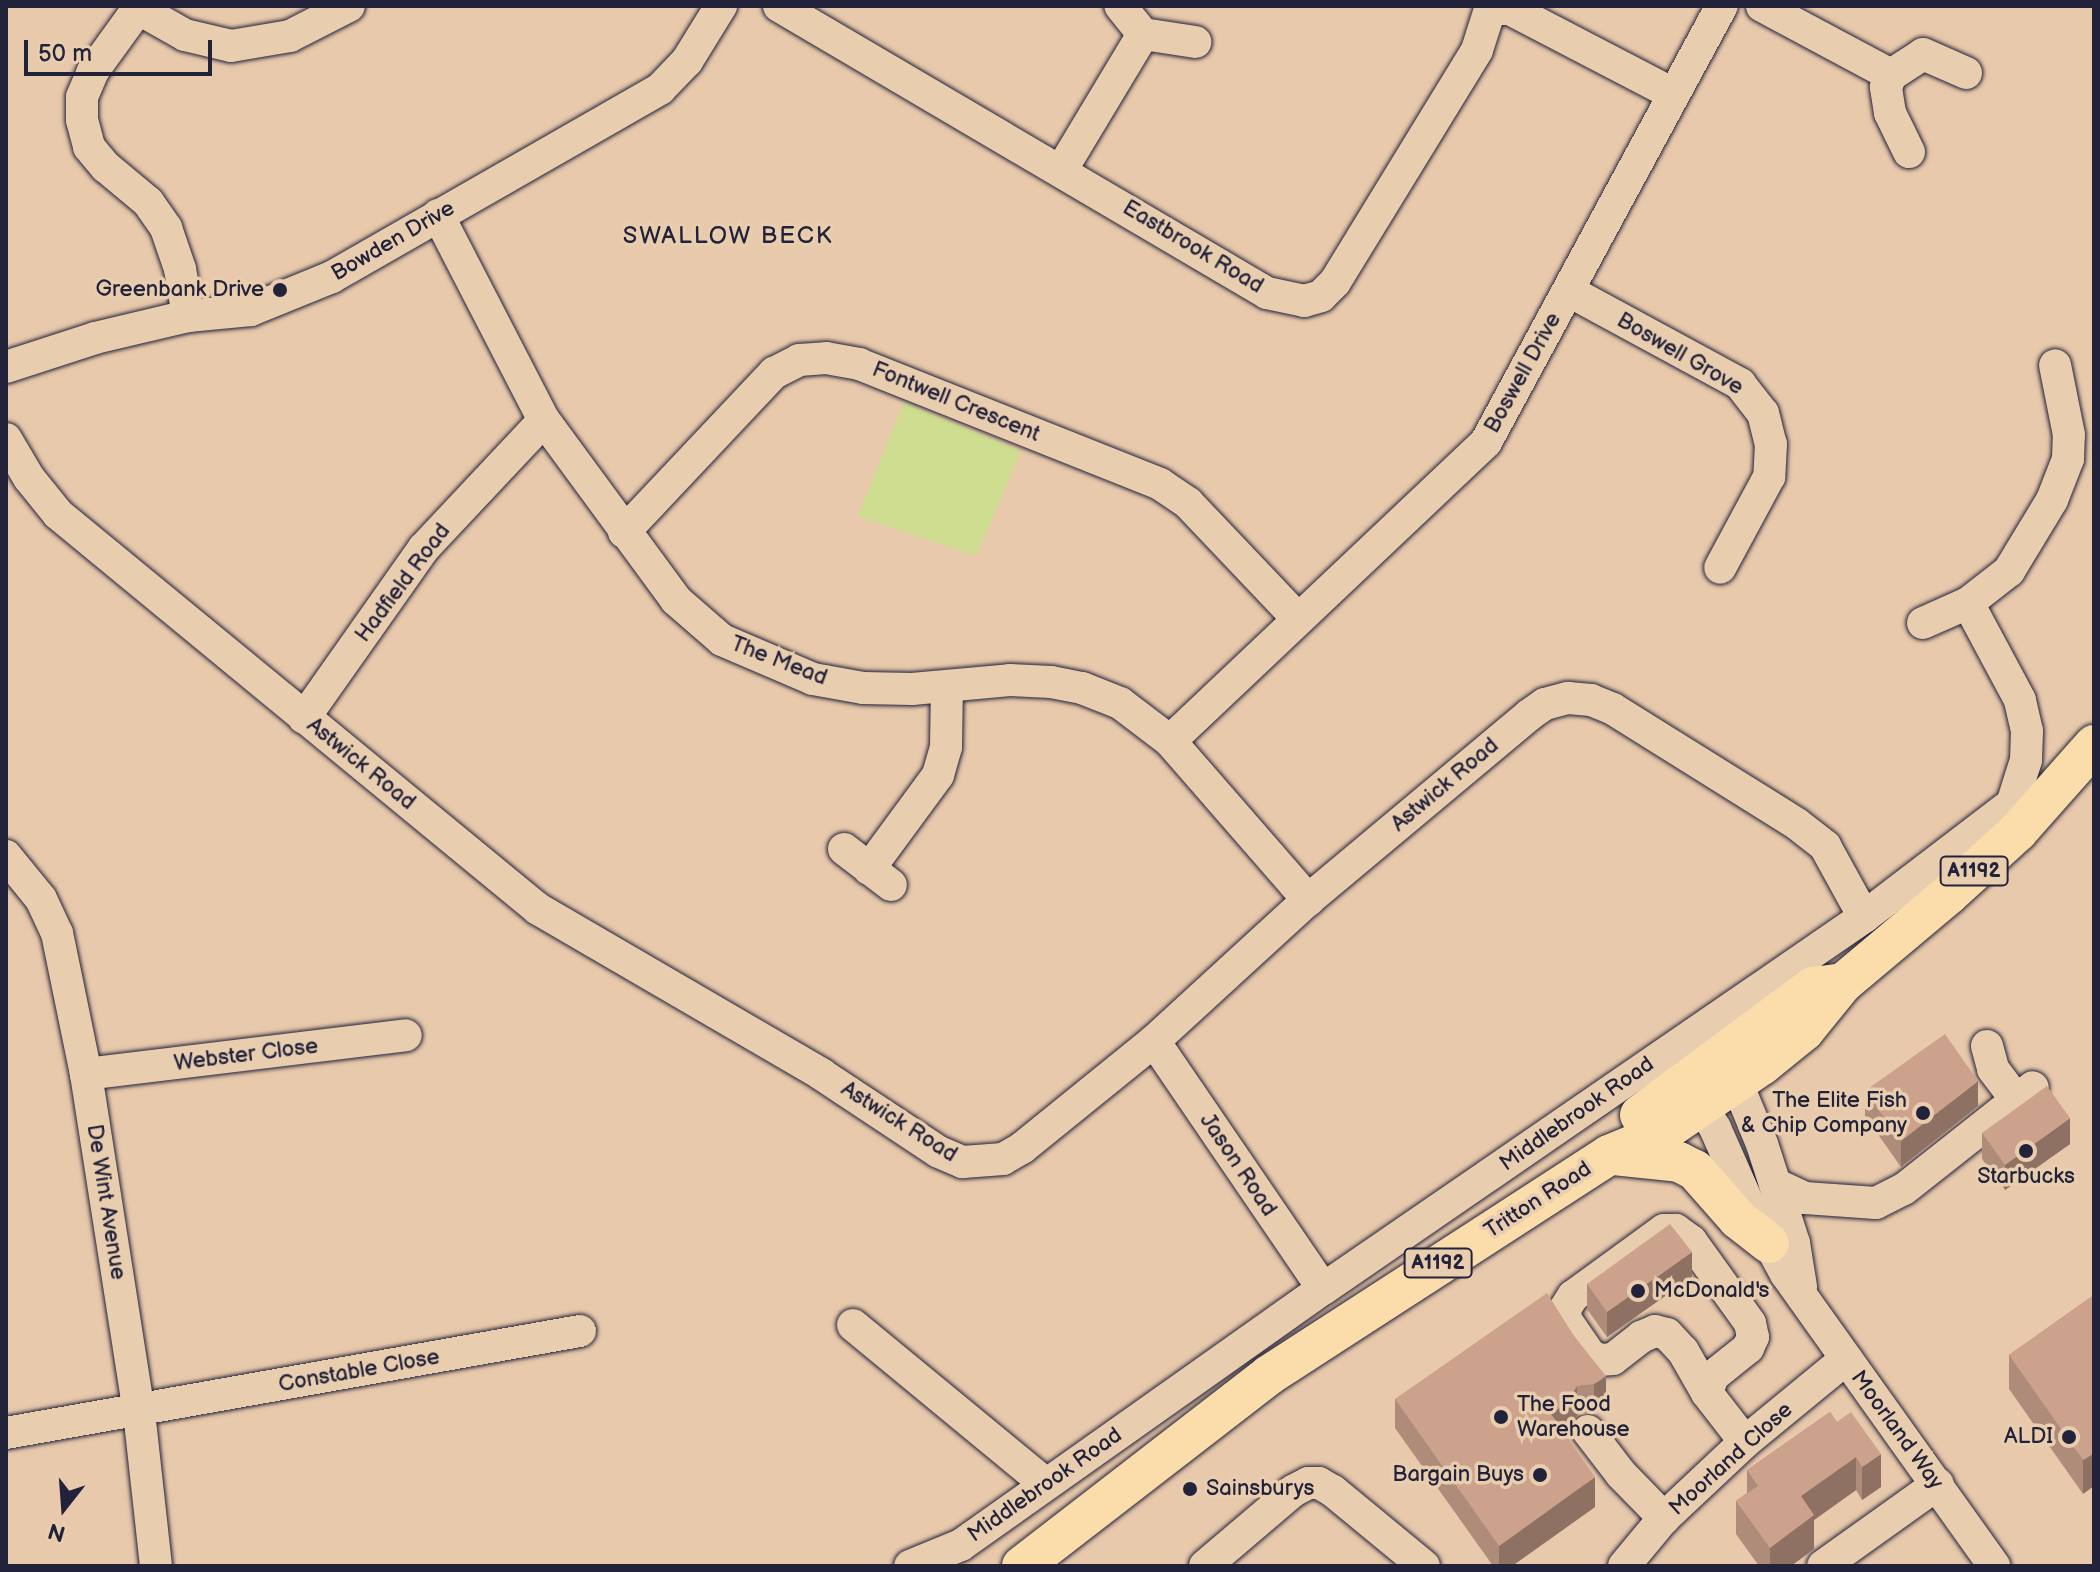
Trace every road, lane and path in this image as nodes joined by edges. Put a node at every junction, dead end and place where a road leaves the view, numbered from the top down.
1 (349, 6) edge
2 (721, 6) edge
3 (779, 6) edge
4 (1120, 6) edge
5 (1722, 6) edge
6 (1762, 6) edge
7 (139, 7) edge
8 (1492, 7) edge
9 (1143, 34) junction
10 (1195, 42) dead end
11 (1966, 73) dead end
12 (1891, 75) junction
13 (1673, 94) junction
14 (1909, 152) dead end
15 (1062, 169) junction
16 (438, 215) junction
17 (1569, 291) junction
18 (188, 316) junction
19 (2055, 365) dead end
20 (6, 367) edge
21 (544, 420) junction
22 (6, 439) edge
23 (624, 532) junction
24 (1720, 568) dead end
25 (1968, 603) junction
26 (1297, 618) junction
27 (1923, 623) dead end
28 (947, 686) junction
29 (304, 718) junction
30 (1170, 741) junction
31 (2094, 745) edge
32 (6, 856) edge
33 (868, 868) dead end
34 (1308, 900) junction
35 (1864, 917) junction
36 (406, 1035) dead end
37 (1154, 1041) junction
38 (1987, 1046) dead end
39 (1728, 1068) junction
40 (86, 1074) junction
41 (1694, 1093) junction
42 (1609, 1155) junction
43 (1775, 1184) junction
44 (1769, 1243) junction
45 (1323, 1289) junction
46 (1801, 1293) junction
47 (853, 1325) dead end
48 (580, 1331) dead end
49 (1846, 1359) junction
50 (1707, 1393) junction
51 (139, 1412) junction
52 (1588, 1431) dead end
53 (6, 1433) edge
54 (1745, 1442) junction
55 (1045, 1483) junction
56 (1938, 1484) junction
57 (1664, 1518) junction
58 (1628, 1565) edge
59 (156, 1566) edge
60 (910, 1566) edge
61 (1022, 1566) edge
62 (1205, 1566) edge
63 (1424, 1566) edge
64 (1823, 1566) edge
65 (1994, 1566) edge

1 - 7 street
2 - 16 street, Bowden Drive
3 - 15 street, Eastbrook Road
4 - 9 street
5 - 13 street, Boswell Drive
6 - 12 street
7 - 18 street
8 - 13 street, Eastbrook Road
8 - 15 street, Eastbrook Road
9 - 10 street
9 - 15 street
11 - 12 street
12 - 14 street
13 - 17 street, Boswell Drive
16 - 18 street, Bowden Drive
16 - 21 street, The Mead
17 - 24 street, Boswell Grove
17 - 26 street, Boswell Drive
18 - 20 street, Bowden Drive
19 - 25 street
21 - 23 street, The Mead
21 - 29 street, Hadfield Road
22 - 29 street, Astwick Road
23 - 26 street, Fontwell Crescent
23 - 28 street, The Mead
25 - 27 street
25 - 35 street, Middlebrook Road
26 - 30 street, Boswell Drive
28 - 30 street, The Mead
28 - 33 street
29 - 37 street, Astwick Road
30 - 34 street, The Mead
31 - 39 main road, Tritton Road / A1192
32 - 40 street, De Wint Avenue
34 - 35 street, Astwick Road
34 - 37 street, Astwick Road
35 - 45 street, Middlebrook Road
36 - 40 street, Webster Close
37 - 45 street, Jason Road
38 - 43 street
39 - 41 main road, Tritton Road
39 - 43 street, Moorland Way
40 - 51 street, De Wint Avenue
41 - 42 main road, Tritton Road
41 - 44 street, Moorland Way
42 - 44 main road
42 - 61 main road, Tritton Road / A1192
43 - 46 street, Moorland Way
44 - 46 street, Moorland Way
45 - 55 street, Middlebrook Road
46 - 49 street, Moorland Way
47 - 55 street
48 - 51 street, Constable Close
49 - 54 street, Moorland Close
49 - 56 street, Moorland Way
50 - 50 street
50 - 54 street
51 - 53 street, Constable Close
51 - 59 street, De Wint Avenue
52 - 57 street
54 - 57 street, Moorland Close
55 - 60 street, Middlebrook Road
56 - 64 street
56 - 65 street, Moorland Way
57 - 58 street, Moorland Close
62 - 63 street

